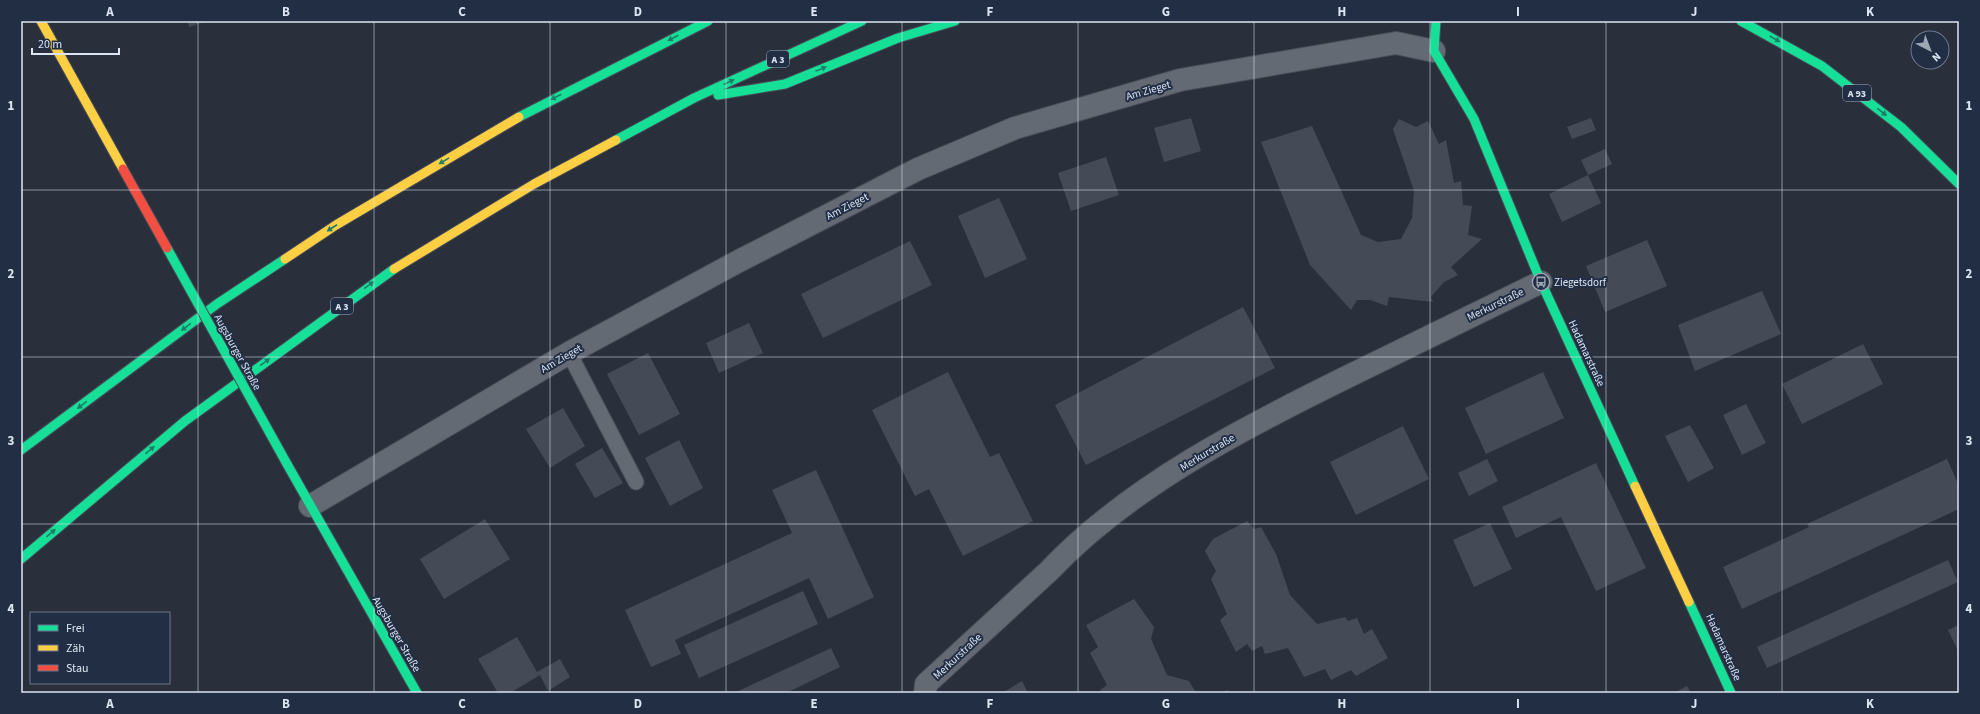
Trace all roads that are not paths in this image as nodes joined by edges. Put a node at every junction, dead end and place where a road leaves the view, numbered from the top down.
1 (41, 21) edge
2 (708, 21) edge
3 (862, 21) edge
4 (955, 21) edge
5 (1436, 21) edge
6 (1741, 21) edge
7 (1434, 51) junction
8 (694, 98) junction
9 (1959, 184) edge
10 (1541, 282) junction
11 (569, 353) junction
12 (21, 450) edge
13 (636, 482) dead end
14 (310, 506) junction
15 (21, 559) edge
16 (417, 693) edge
17 (925, 693) edge
18 (1732, 693) edge

1 - 14 main road, Augsburger Straße, bridge
2 -> 12 main road
8 -> 3 main road, A 3
8 -> 4 main road
5 - 7 main road
6 -> 9 main road, A 93
7 - 10 main road, Hadamarstraße
7 - 11 street, Am Zieget
15 -> 8 main road, A 3
10 - 17 street, Merkurstraße
10 - 18 main road, Hadamarstraße
11 - 13 lane
11 - 14 street, Am Zieget
14 - 16 main road, Augsburger Straße

